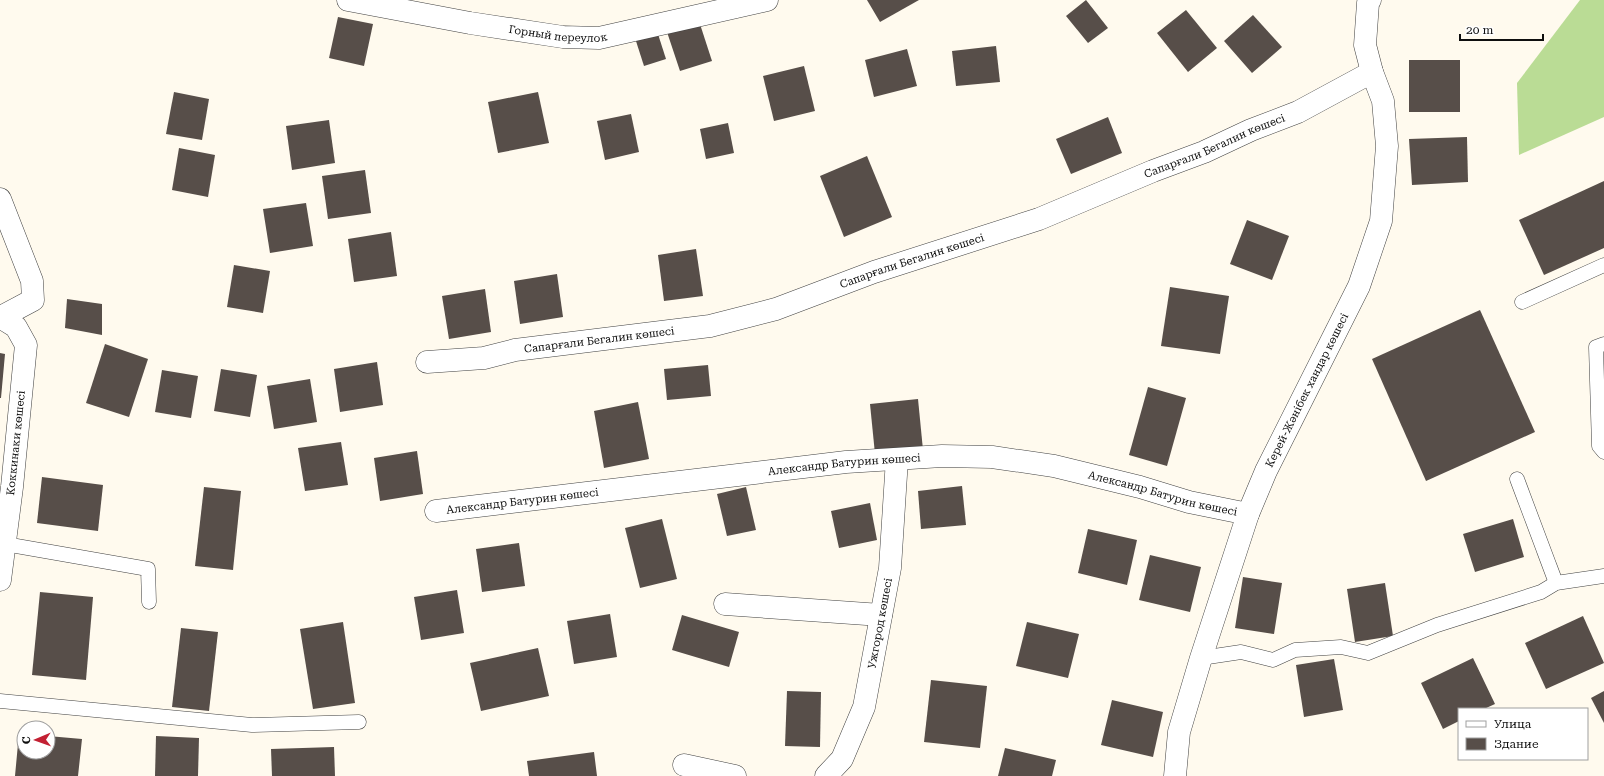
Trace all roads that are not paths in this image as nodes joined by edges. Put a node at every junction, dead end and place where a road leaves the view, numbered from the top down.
1 (348, 0) edge
2 (767, 0) edge
3 (1370, 0) edge
4 (1372, 72) junction
5 (0, 199) edge
6 (1604, 265) edge
7 (1522, 302) dead end
8 (0, 317) edge
9 (1604, 344) edge
10 (427, 362) dead end
11 (1604, 452) edge
12 (897, 459) junction
13 (1517, 479) dead end
14 (436, 511) dead end
15 (1248, 514) junction
16 (5, 544) junction
17 (1604, 576) edge
18 (0, 580) edge
19 (1556, 583) junction
20 (149, 602) dead end
21 (725, 604) dead end
22 (881, 615) junction
23 (1201, 658) junction
24 (0, 701) edge
25 (359, 722) dead end
26 (684, 765) dead end
27 (734, 776) edge
28 (826, 776) edge
29 (1175, 776) edge

1 - 2 street, Горный переулок
3 - 4 street, Керей-Жәнібек хандар көшесі
4 - 10 street, Сапарғали Бегалин көшесі
4 - 15 street, Керей-Жәнібек хандар көшесі
5 - 8 street
6 - 7 lane
8 - 16 street, Коккинаки көшесі
9 - 11 lane
12 - 14 street, Александр Батурин көшесі
12 - 15 street, Александр Батурин көшесі
12 - 22 street, Ужгород көшесі
13 - 19 lane
15 - 23 street, Керей-Жәнібек хандар көшесі
16 - 18 street, Коккинаки көшесі
16 - 20 lane
17 - 19 lane
19 - 23 lane
21 - 22 street
22 - 28 street, Ужгород көшесі
23 - 29 street, Керей-Жәнібек хандар көшесі
24 - 25 lane
26 - 27 street

